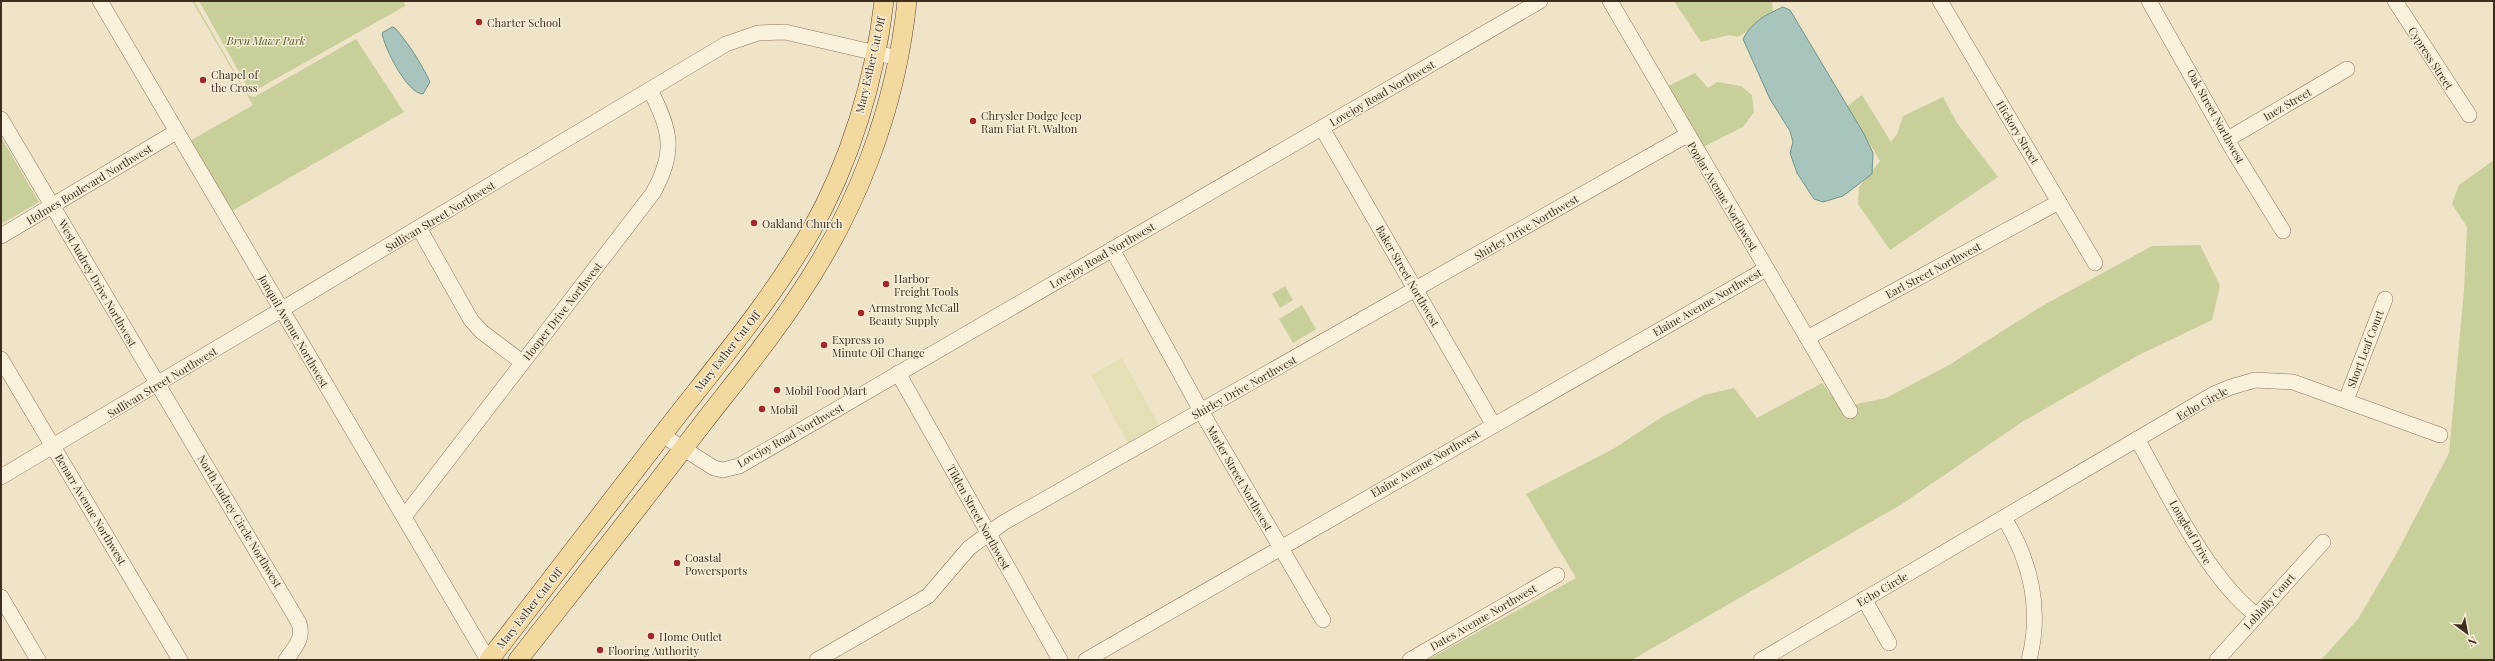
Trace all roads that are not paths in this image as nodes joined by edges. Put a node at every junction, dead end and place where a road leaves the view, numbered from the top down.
1 (100, 1) edge
2 (884, 1) edge
3 (907, 1) edge
4 (1540, 1) edge
5 (1610, 1) edge
6 (1940, 1) edge
7 (2149, 1) edge
8 (2395, 1) edge
9 (876, 52) junction
10 (898, 58) junction
11 (2347, 70) dead end
12 (650, 90) junction
13 (2468, 115) dead end
14 (1, 120) edge
15 (1322, 128) junction
16 (176, 132) junction
17 (1687, 135) junction
18 (2228, 139) junction
19 (2059, 202) junction
20 (52, 205) junction
21 (817, 220) junction
22 (419, 228) junction
23 (838, 230) junction
24 (2283, 231) dead end
25 (1, 236) edge
26 (1112, 250) junction
27 (2095, 263) dead end
28 (1766, 268) junction
29 (1416, 290) junction
30 (2385, 299) dead end
31 (282, 310) junction
32 (1807, 338) junction
33 (1, 359) edge
34 (522, 362) junction
35 (898, 373) junction
36 (157, 384) junction
37 (2346, 400) junction
38 (1201, 411) junction
39 (1850, 411) dead end
40 (1493, 424) junction
41 (662, 435) junction
42 (2440, 436) dead end
43 (2137, 439) junction
44 (53, 446) junction
45 (683, 449) junction
46 (1, 477) edge
47 (404, 517) junction
48 (2004, 518) junction
49 (988, 533) junction
50 (2322, 542) dead end
51 (1280, 547) junction
52 (1557, 574) dead end
53 (1, 598) edge
54 (1864, 599) junction
55 (2256, 615) junction
56 (1323, 620) dead end
57 (1889, 643) dead end
58 (38, 660) edge
59 (180, 660) edge
60 (286, 660) edge
61 (488, 660) edge
62 (518, 660) edge
63 (817, 660) edge
64 (1060, 660) edge
65 (1086, 660) edge
66 (1410, 660) edge
67 (1761, 660) edge
68 (2029, 660) edge
69 (2217, 660) edge

1 - 16 street, Jonquil Avenue Northwest
2 - 9 main road, Mary Esther Cut Off
3 - 10 main road
4 - 15 street, Lovejoy Road Northwest
5 - 17 street, Poplar Avenue Northwest
6 - 19 street, Hickory Street
7 - 18 street, Oak Street Northwest
8 - 13 street, Cypress Street
9 - 10 street, Sullivan Street Northwest
9 - 12 street, Sullivan Street Northwest
9 - 21 main road, Mary Esther Cut Off
10 - 23 main road
11 - 18 street, Inez Street
12 - 22 street, Sullivan Street Northwest
12 - 34 street, Hooper Drive Northwest
14 - 20 street, West Audrey Drive Northwest
15 - 26 street, Lovejoy Road Northwest
15 - 29 street, Baker Street Northwest
16 - 20 street, Holmes Boulevard Northwest
16 - 31 street, Jonquil Avenue Northwest
17 - 28 street, Poplar Avenue Northwest
17 - 29 street, Shirley Drive Northwest
18 - 24 street, Oak Street Northwest
19 - 27 street, Hickory Street
19 - 32 street, Earl Street Northwest
20 - 25 street, Holmes Boulevard Northwest
20 - 36 street, West Audrey Drive Northwest
21 - 23 main road
21 - 41 main road, Mary Esther Cut Off
22 - 31 street, Sullivan Street Northwest
22 - 34 street
23 - 45 main road
26 - 35 street, Lovejoy Road Northwest
26 - 38 street, Marler Street Northwest
28 - 32 street, Poplar Avenue Northwest
28 - 40 street, Elaine Avenue Northwest
29 - 38 street, Shirley Drive Northwest
29 - 40 street, Baker Street Northwest
30 - 37 street, Short Leaf Court
31 - 36 street, Sullivan Street Northwest
31 - 47 street, Jonquil Avenue Northwest
32 - 39 street, Poplar Avenue Northwest
33 - 44 street, Benarr Avenue Northwest
34 - 47 street, Hooper Drive Northwest
35 - 45 street, Lovejoy Road Northwest
35 - 49 street, Tilden Street Northwest
36 - 44 street, Sullivan Street Northwest
36 - 60 street, North Audrey Circle Northwest
37 - 42 street, Echo Circle
37 - 43 street, Echo Circle
38 - 49 street, Shirley Drive Northwest
38 - 51 street, Marler Street Northwest
40 - 51 street, Elaine Avenue Northwest
41 - 45 street, Lovejoy Road Northwest
41 - 61 main road, Mary Esther Cut Off
43 - 48 street, Echo Circle
43 - 55 street, Longleaf Drive
44 - 46 street, Sullivan Street Northwest
44 - 59 street, Benarr Avenue Northwest
45 - 62 main road
47 - 61 street, Jonquil Avenue Northwest
48 - 54 street, Echo Circle
48 - 68 street
49 - 63 street, Shirley Drive Northwest
49 - 64 street, Tilden Street Northwest
50 - 55 street, Loblolly Court
51 - 56 street, Marler Street Northwest
51 - 65 street, Elaine Avenue Northwest
52 - 66 street, Dates Avenue Northwest
53 - 58 street
54 - 57 street
54 - 67 street, Echo Circle
55 - 69 street, Loblolly Court

